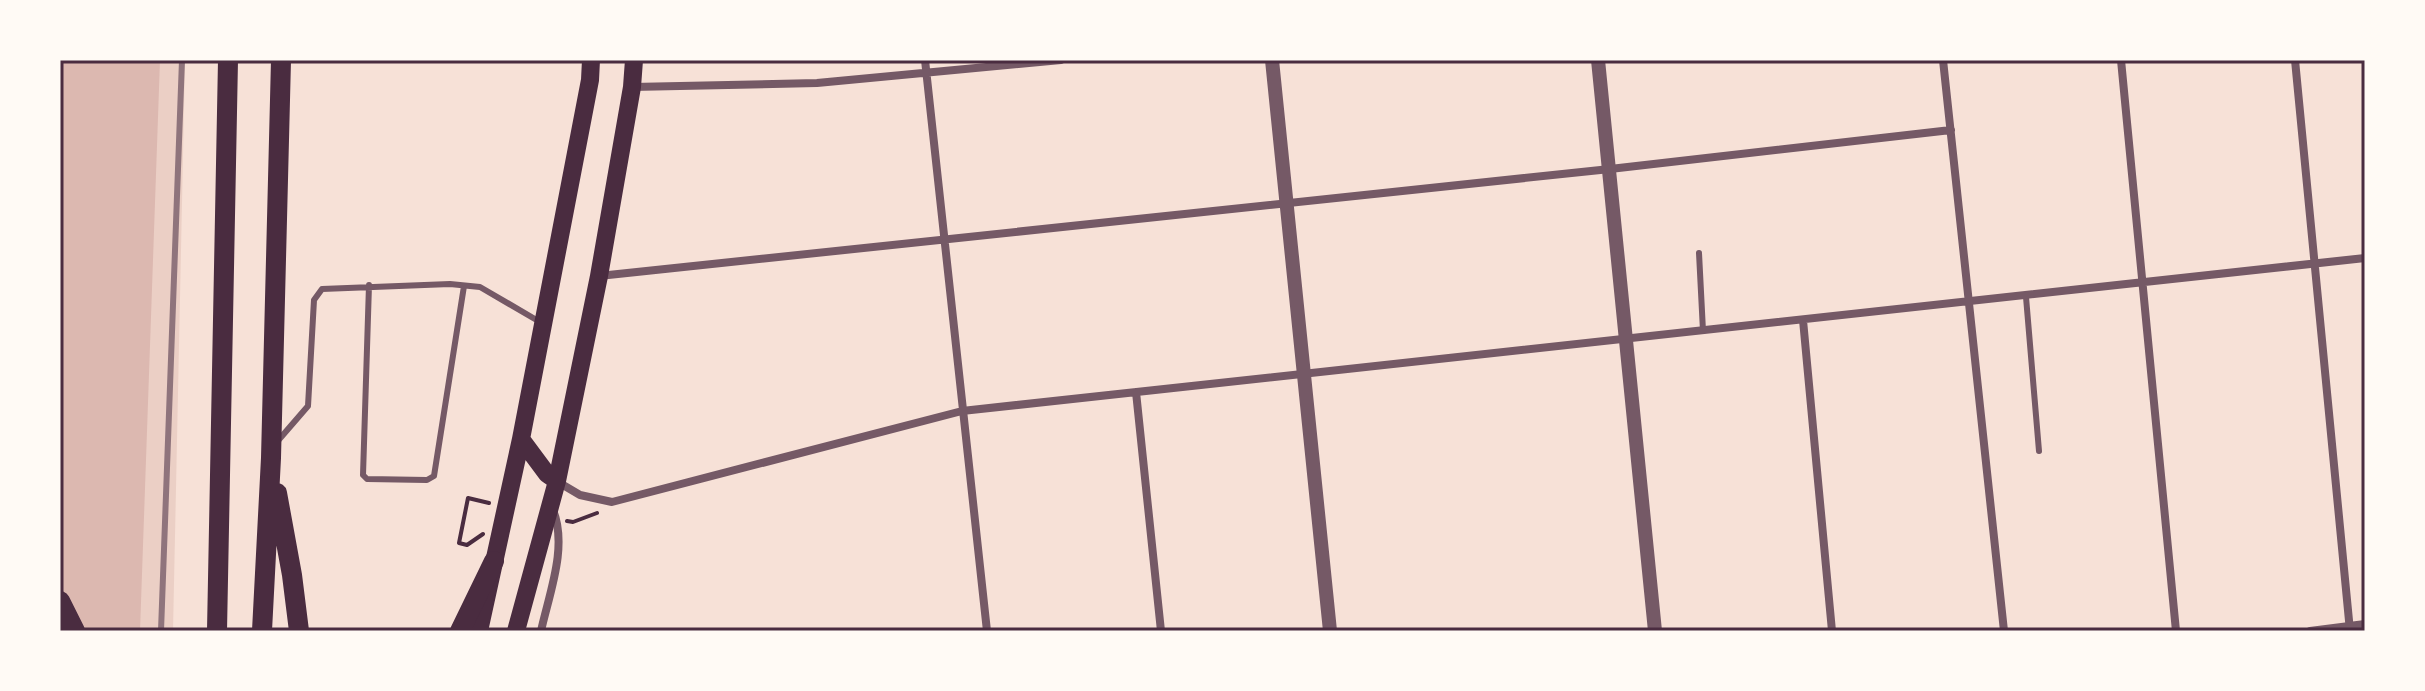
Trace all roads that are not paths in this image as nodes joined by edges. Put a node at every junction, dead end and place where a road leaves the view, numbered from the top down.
1 (228, 60) edge
2 (281, 60) edge
3 (591, 60) edge
4 (634, 60) edge
5 (925, 60) edge
6 (1061, 60) edge
7 (1272, 60) edge
8 (1598, 60) edge
9 (1943, 60) edge
10 (2121, 60) edge
11 (2295, 60) edge
12 (926, 74) junction
13 (632, 87) junction
14 (1951, 130) junction
15 (1610, 169) junction
16 (1286, 203) junction
17 (944, 240) junction
18 (1699, 253) dead end
19 (2365, 258) edge
20 (2315, 264) junction
21 (599, 276) junction
22 (2144, 283) junction
23 (369, 285) junction
24 (464, 286) junction
25 (2026, 297) junction
26 (1969, 303) junction
27 (1803, 320) junction
28 (543, 324) junction
29 (1703, 331) junction
30 (1625, 340) junction
31 (1304, 375) junction
32 (1136, 392) junction
33 (962, 411) junction
34 (521, 439) junction
35 (2039, 451) dead end
36 (271, 454) junction
37 (557, 481) junction
38 (551, 505) junction
39 (494, 561) junction
40 (60, 601) edge
41 (2365, 624) edge
42 (2350, 628) edge
43 (75, 631) edge
44 (217, 631) edge
45 (262, 631) edge
46 (299, 631) edge
47 (460, 631) edge
48 (479, 631) edge
49 (516, 631) edge
50 (541, 631) edge
51 (987, 631) edge
52 (1161, 631) edge
53 (1330, 631) edge
54 (1655, 631) edge
55 (1832, 631) edge
56 (2004, 631) edge
57 (2176, 631) edge
58 (2310, 631) edge

1 - 44 highway
2 - 36 highway
3 - 28 main road
4 - 13 main road
5 - 12 street
6 - 12 street
7 - 16 street
8 - 15 street
9 - 14 street
10 - 22 street
11 - 20 street
12 - 13 street
12 - 17 street
13 - 21 main road
14 - 15 street
14 - 26 street
15 - 16 street
15 - 30 street
16 - 17 street
16 - 31 street
17 - 21 street
17 - 33 street
18 - 29 lane
19 - 20 street
20 - 22 street
20 - 42 street
21 - 37 main road
22 - 25 street
22 - 57 street
23 - 24 lane
23 - 24 lane
23 - 36 lane
24 - 28 lane
25 - 26 street
25 - 35 lane
26 - 27 street
26 - 56 street
27 - 29 street
27 - 55 street
28 - 34 main road
29 - 30 street
30 - 31 street
30 - 54 street
31 - 32 street
31 - 53 street
32 - 33 street
32 - 52 street
33 - 37 street
33 - 51 street
34 - 37 main road
34 - 39 main road
36 - 45 highway
36 - 46 highway
37 - 38 main road
38 - 49 main road
38 - 50 street
39 - 47 highway
39 - 48 main road
40 - 43 highway
41 - 42 street
42 - 58 street

